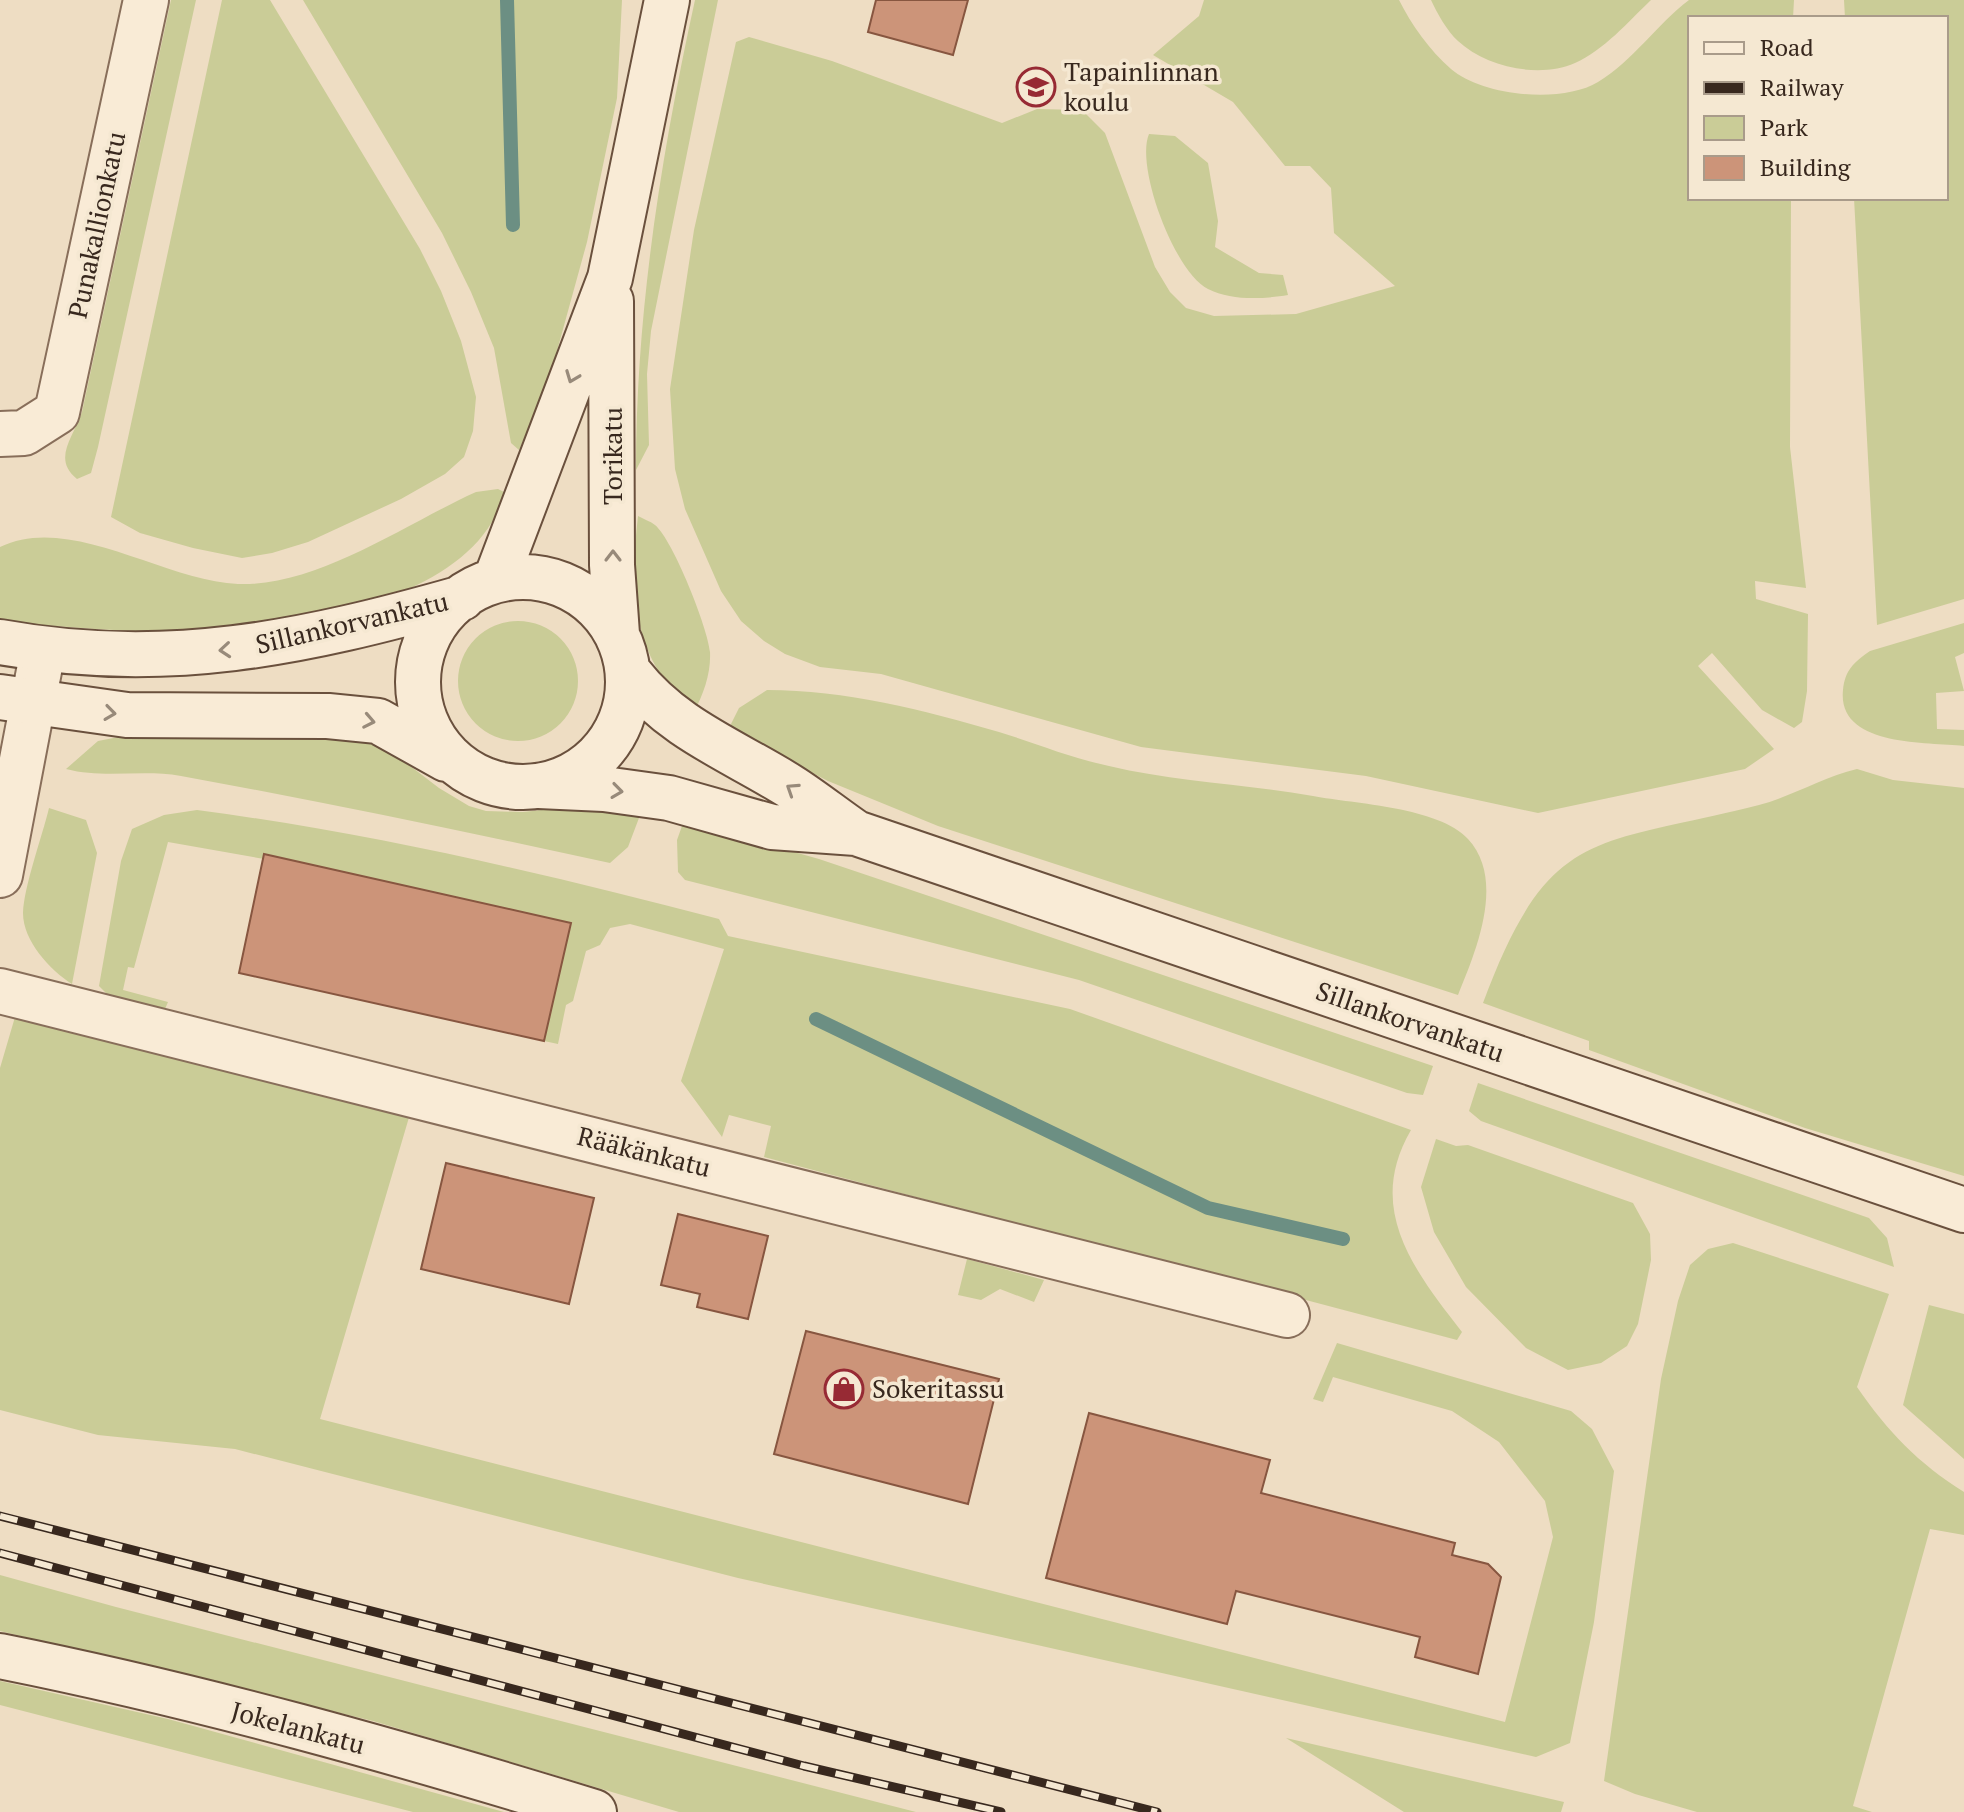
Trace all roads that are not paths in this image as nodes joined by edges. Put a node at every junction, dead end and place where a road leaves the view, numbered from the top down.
1 (146, 0) edge
2 (667, 0) edge
3 (610, 278) junction
4 (12, 433) edge
5 (481, 588) junction
6 (617, 634) junction
7 (0, 642) edge
8 (43, 650) junction
9 (631, 675) junction
10 (16, 700) edge
11 (455, 764) junction
12 (539, 786) junction
13 (856, 833) junction
14 (0, 875) edge
15 (0, 991) edge
16 (1964, 1210) edge
17 (1287, 1315) dead end
18 (0, 1656) edge
19 (594, 1812) edge

1 - 4 street, Punakallionkatu
2 - 3 street, Torikatu
3 -> 5 street, Torikatu
6 -> 3 street, Torikatu
5 - 6 street
5 -> 8 street, Sillankorvankatu
5 - 11 street
6 - 9 street
7 - 8 street, Sillankorvankatu
8 - 10 street
9 - 12 street
13 -> 9 street, Sillankorvankatu
10 -> 11 street
10 - 14 street
11 - 12 street
12 -> 13 street, Sillankorvankatu
13 - 16 street, Sillankorvankatu
15 - 17 street, Rääkänkatu
18 - 19 street, Jokelankatu

